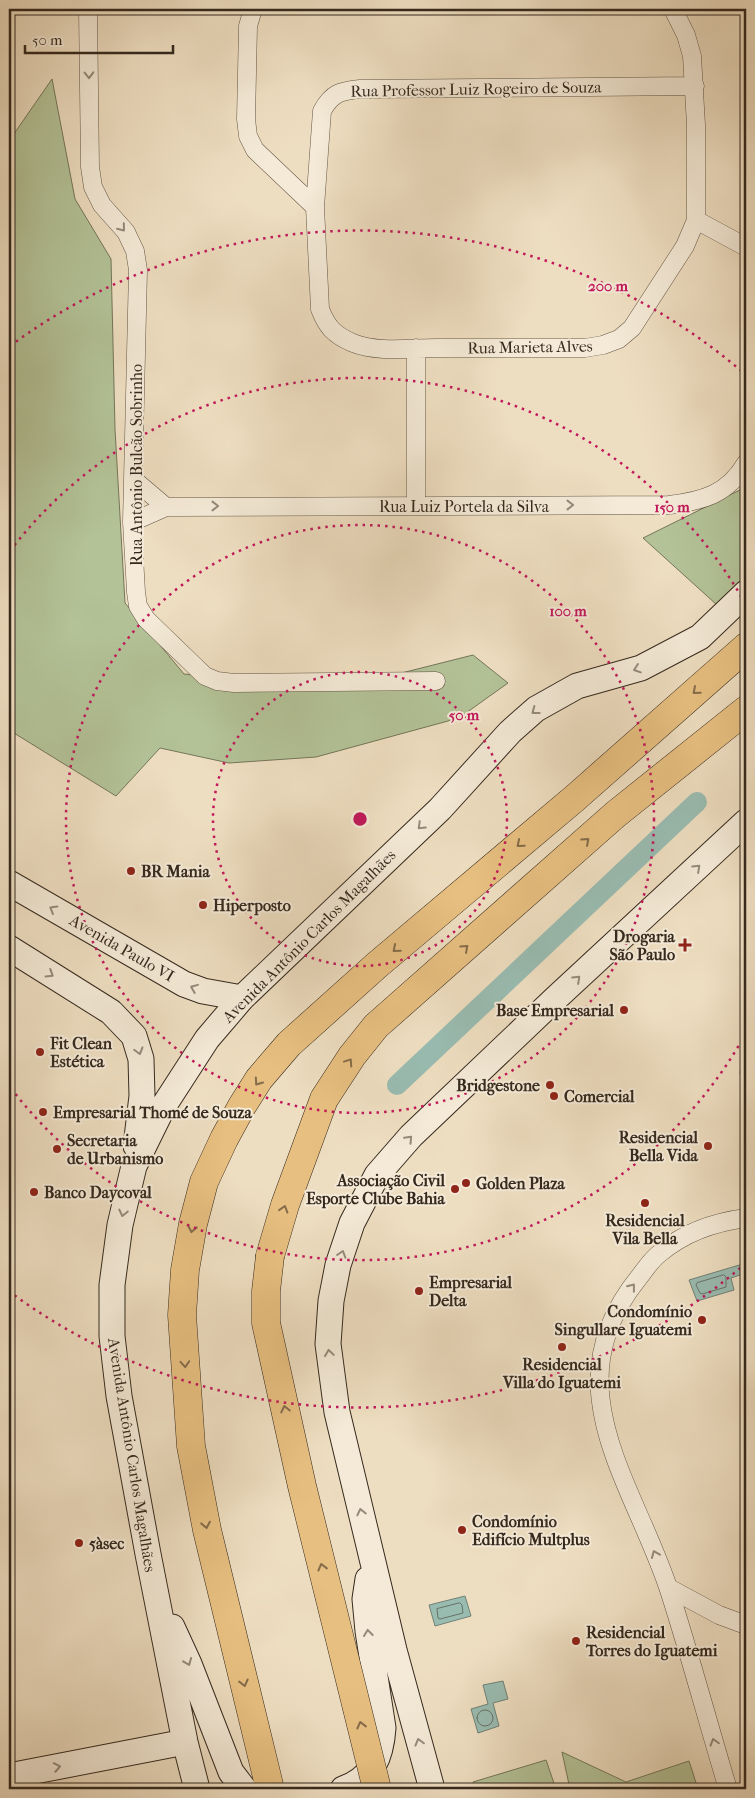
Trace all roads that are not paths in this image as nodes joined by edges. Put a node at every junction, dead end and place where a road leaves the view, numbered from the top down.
1 (88, 9) edge
2 (252, 9) edge
3 (673, 9) edge
4 (695, 86) junction
5 (317, 168) junction
6 (288, 182) junction
7 (315, 207) junction
8 (696, 220) junction
9 (746, 247) edge
10 (416, 348) junction
11 (746, 463) edge
12 (133, 479) junction
13 (416, 506) junction
14 (166, 507) junction
15 (132, 522) junction
16 (746, 593) edge
17 (739, 653) edge
18 (436, 681) dead end
19 (746, 710) edge
20 (743, 832) edge
21 (9, 883) edge
22 (9, 948) edge
23 (242, 998) junction
24 (134, 1166) junction
25 (746, 1218) edge
26 (372, 1560) junction
27 (668, 1588) junction
28 (158, 1604) junction
29 (746, 1625) edge
30 (185, 1742) junction
31 (9, 1776) edge
32 (197, 1789) edge
33 (244, 1789) edge
34 (270, 1789) edge
35 (344, 1789) edge
36 (377, 1789) edge
37 (432, 1789) edge
38 (728, 1789) edge

1 -> 12 street, Rua Antônio Bulcão Sobrinho
2 - 6 street
3 - 4 street, Rua Marieta Alves
4 - 5 street, Rua Professor Luiz Rogeiro de Souza
4 - 8 street, Rua Marieta Alves
5 - 6 street
5 - 7 street, Rua Professor Luiz Rogeiro de Souza
6 - 7 street
7 - 10 street, Rua Marieta Alves
8 - 9 street
8 - 10 street, Rua Marieta Alves
10 - 13 street
13 -> 11 street, Rua Luiz Portela da Silva
12 - 14 street
12 - 15 street, Rua Antônio Bulcão Sobrinho
14 -> 13 street, Rua Luiz Portela da Silva
14 - 15 street, Rua Luiz Portela da Silva
15 - 18 street, Rua Antônio Bulcão Sobrinho
16 -> 23 main road, Avenida Antônio Carlos Magalhães
17 -> 34 main road
36 -> 19 main road, bridge
26 -> 20 main road
23 -> 21 main road, Avenida Paulo VI
22 -> 24 main road
23 - 24 main road, Avenida Antônio Carlos Magalhães
24 -> 28 main road, Avenida Antônio Carlos Magalhães
27 -> 25 street
35 -> 26 main road
37 -> 26 main road
27 - 29 street
38 -> 27 street
28 - 30 main road, Avenida Antônio Carlos Magalhães
28 -> 33 main road
31 -> 30 main road
30 - 32 main road, Avenida Antônio Carlos Magalhães

